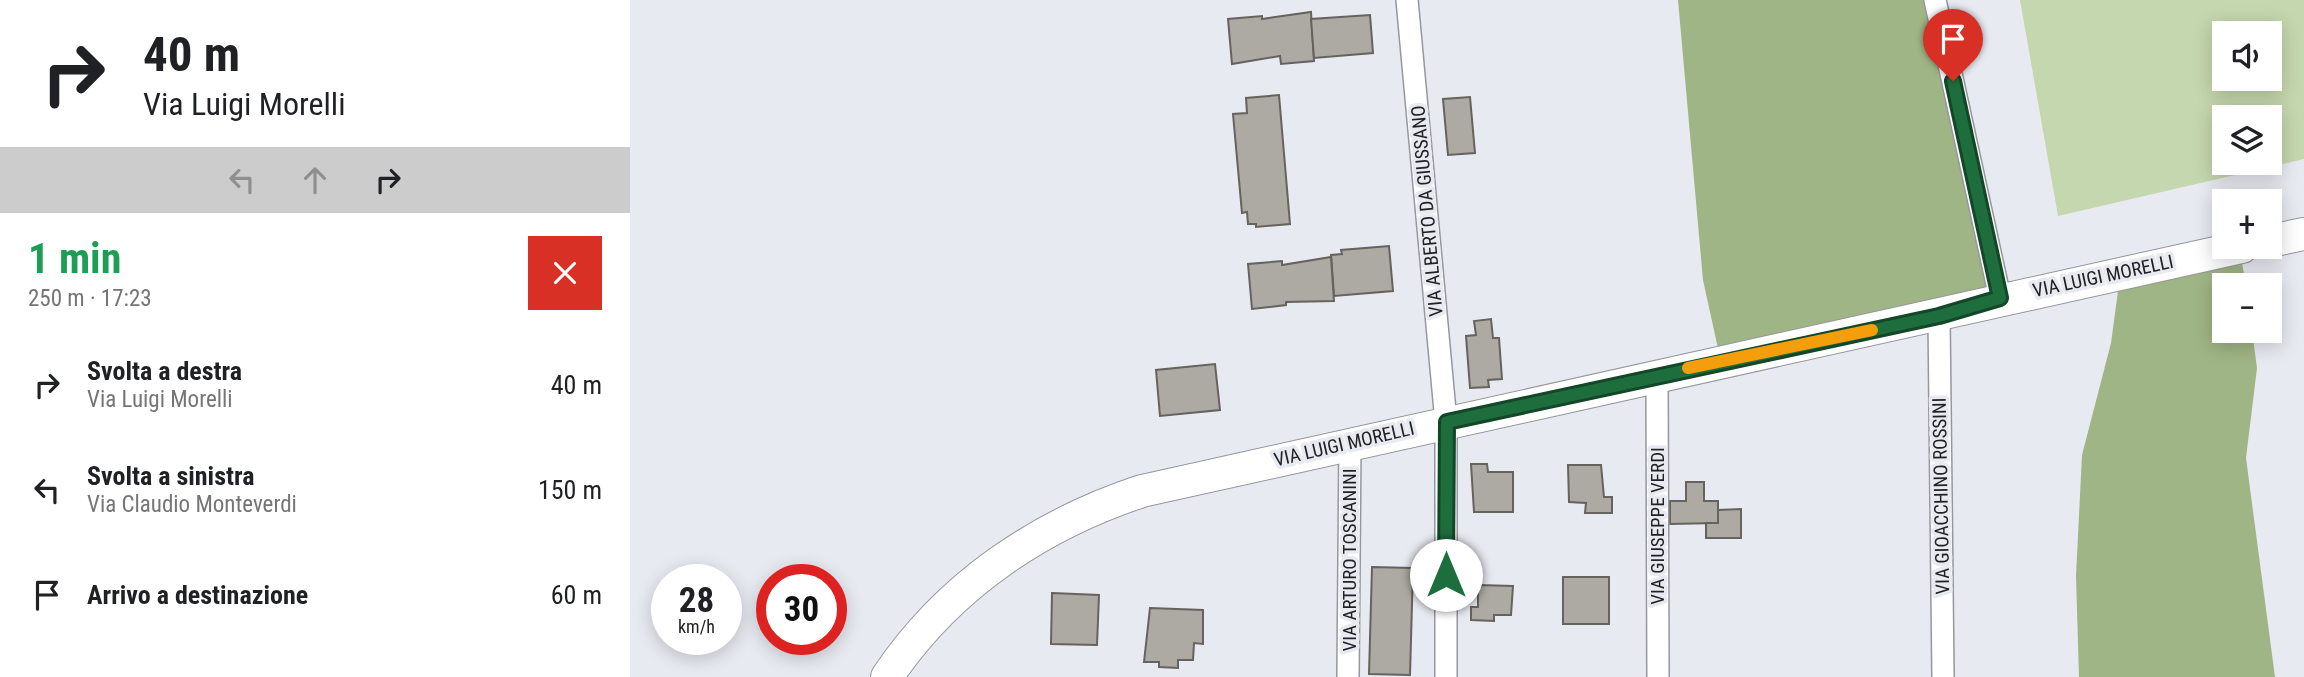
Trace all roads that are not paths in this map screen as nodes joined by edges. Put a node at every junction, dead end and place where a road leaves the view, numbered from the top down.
1 (1407, 0) edge
2 (1935, 0) edge
3 (2304, 234) edge
4 (2282, 239) edge
5 (2212, 253) edge
6 (2000, 298) junction
7 (1939, 316) junction
8 (1657, 374) junction
9 (1447, 422) junction
10 (1350, 443) junction
11 (887, 677) edge
12 (1348, 677) edge
13 (1446, 677) edge
14 (1658, 677) edge
15 (1942, 677) edge

1 - 9 street, VIA ALBERTO DA GIUSSANO
2 - 6 street
3 - 4 main road
5 - 6 main road, VIA LUIGI MORELLI
6 - 7 main road, VIA LUIGI MORELLI
7 - 8 main road, VIA LUIGI MORELLI
7 - 15 street, VIA GIOACCHINO ROSSINI
8 - 9 main road, VIA LUIGI MORELLI
8 - 14 street, VIA GIUSEPPE VERDI
9 - 10 main road, VIA LUIGI MORELLI
9 - 13 street, VIA ALBERTO DA GIUSSANO
10 - 11 main road, VIA LUIGI MORELLI
10 - 12 street, VIA ARTURO TOSCANINI

